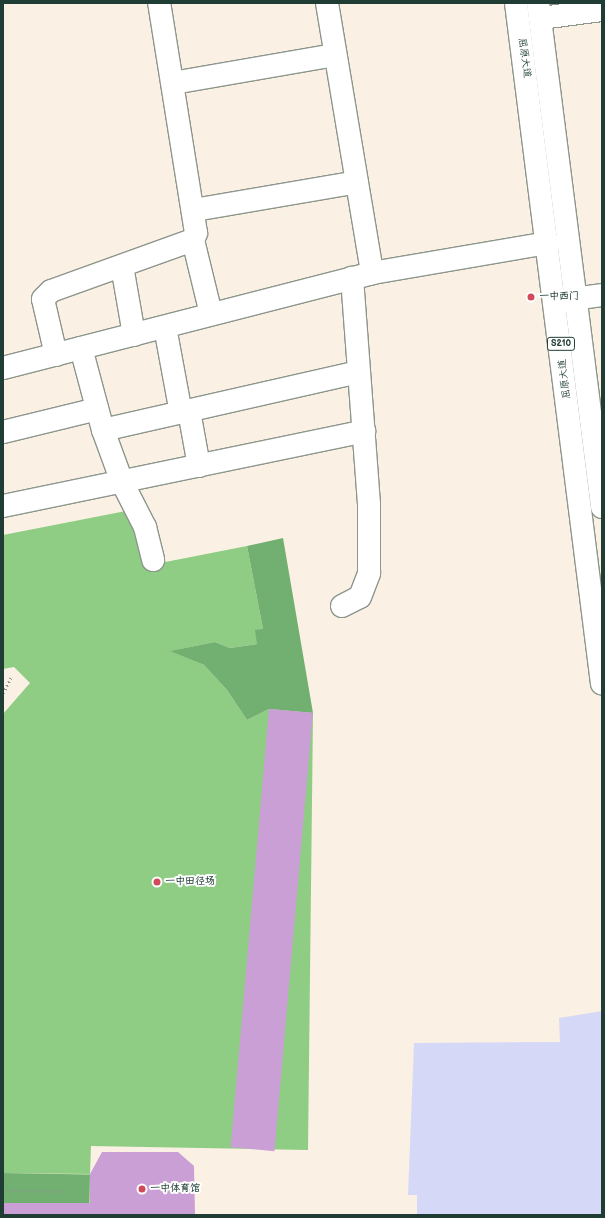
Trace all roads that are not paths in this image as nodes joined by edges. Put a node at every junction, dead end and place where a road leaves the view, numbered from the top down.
1 (159, 3) edge
2 (327, 3) edge
3 (516, 3) edge
4 (602, 10) edge
5 (539, 11) edge
6 (335, 54) junction
7 (173, 83) junction
8 (357, 182) junction
9 (194, 210) junction
10 (193, 240) junction
11 (548, 242) junction
12 (122, 266) junction
13 (362, 276) junction
14 (602, 295) edge
15 (566, 299) junction
16 (211, 314) junction
17 (165, 327) junction
18 (134, 335) junction
19 (81, 348) junction
20 (56, 355) junction
21 (3, 368) edge
22 (359, 372) junction
23 (97, 410) junction
24 (185, 412) junction
25 (103, 430) junction
26 (364, 431) junction
27 (3, 432) edge
28 (199, 466) junction
29 (122, 482) junction
30 (3, 506) edge
31 (602, 507) edge
32 (153, 560) dead end
33 (342, 606) dead end
34 (600, 651) edge
35 (602, 684) edge

1 - 7 main road
2 - 6 main road
3 - 11 main road, 屈原大道 / S210
4 - 5 main road
5 - 15 main road, 屈原大道 / S210
6 - 7 main road
6 - 8 main road
7 - 9 main road
8 - 9 main road
8 - 13 main road
9 - 10 main road
10 - 12 main road
10 - 16 main road
11 - 13 main road
11 - 15 main road, 屈原大道 / S210
12 - 18 main road
12 - 20 main road
13 - 16 main road
13 - 22 main road
14 - 15 main road
15 - 31 main road, 屈原大道 / S210
15 - 34 main road, 屈原大道 / S210
16 - 17 main road
17 - 18 main road
17 - 24 main road
18 - 19 main road
19 - 20 main road
19 - 23 main road
20 - 21 main road
22 - 24 main road
22 - 26 main road
23 - 25 main road
23 - 27 main road
24 - 25 main road
24 - 28 main road
25 - 29 main road
26 - 28 main road
26 - 33 main road
28 - 29 main road
29 - 30 main road
29 - 32 main road
34 - 35 main road, 屈原大道 / S210

